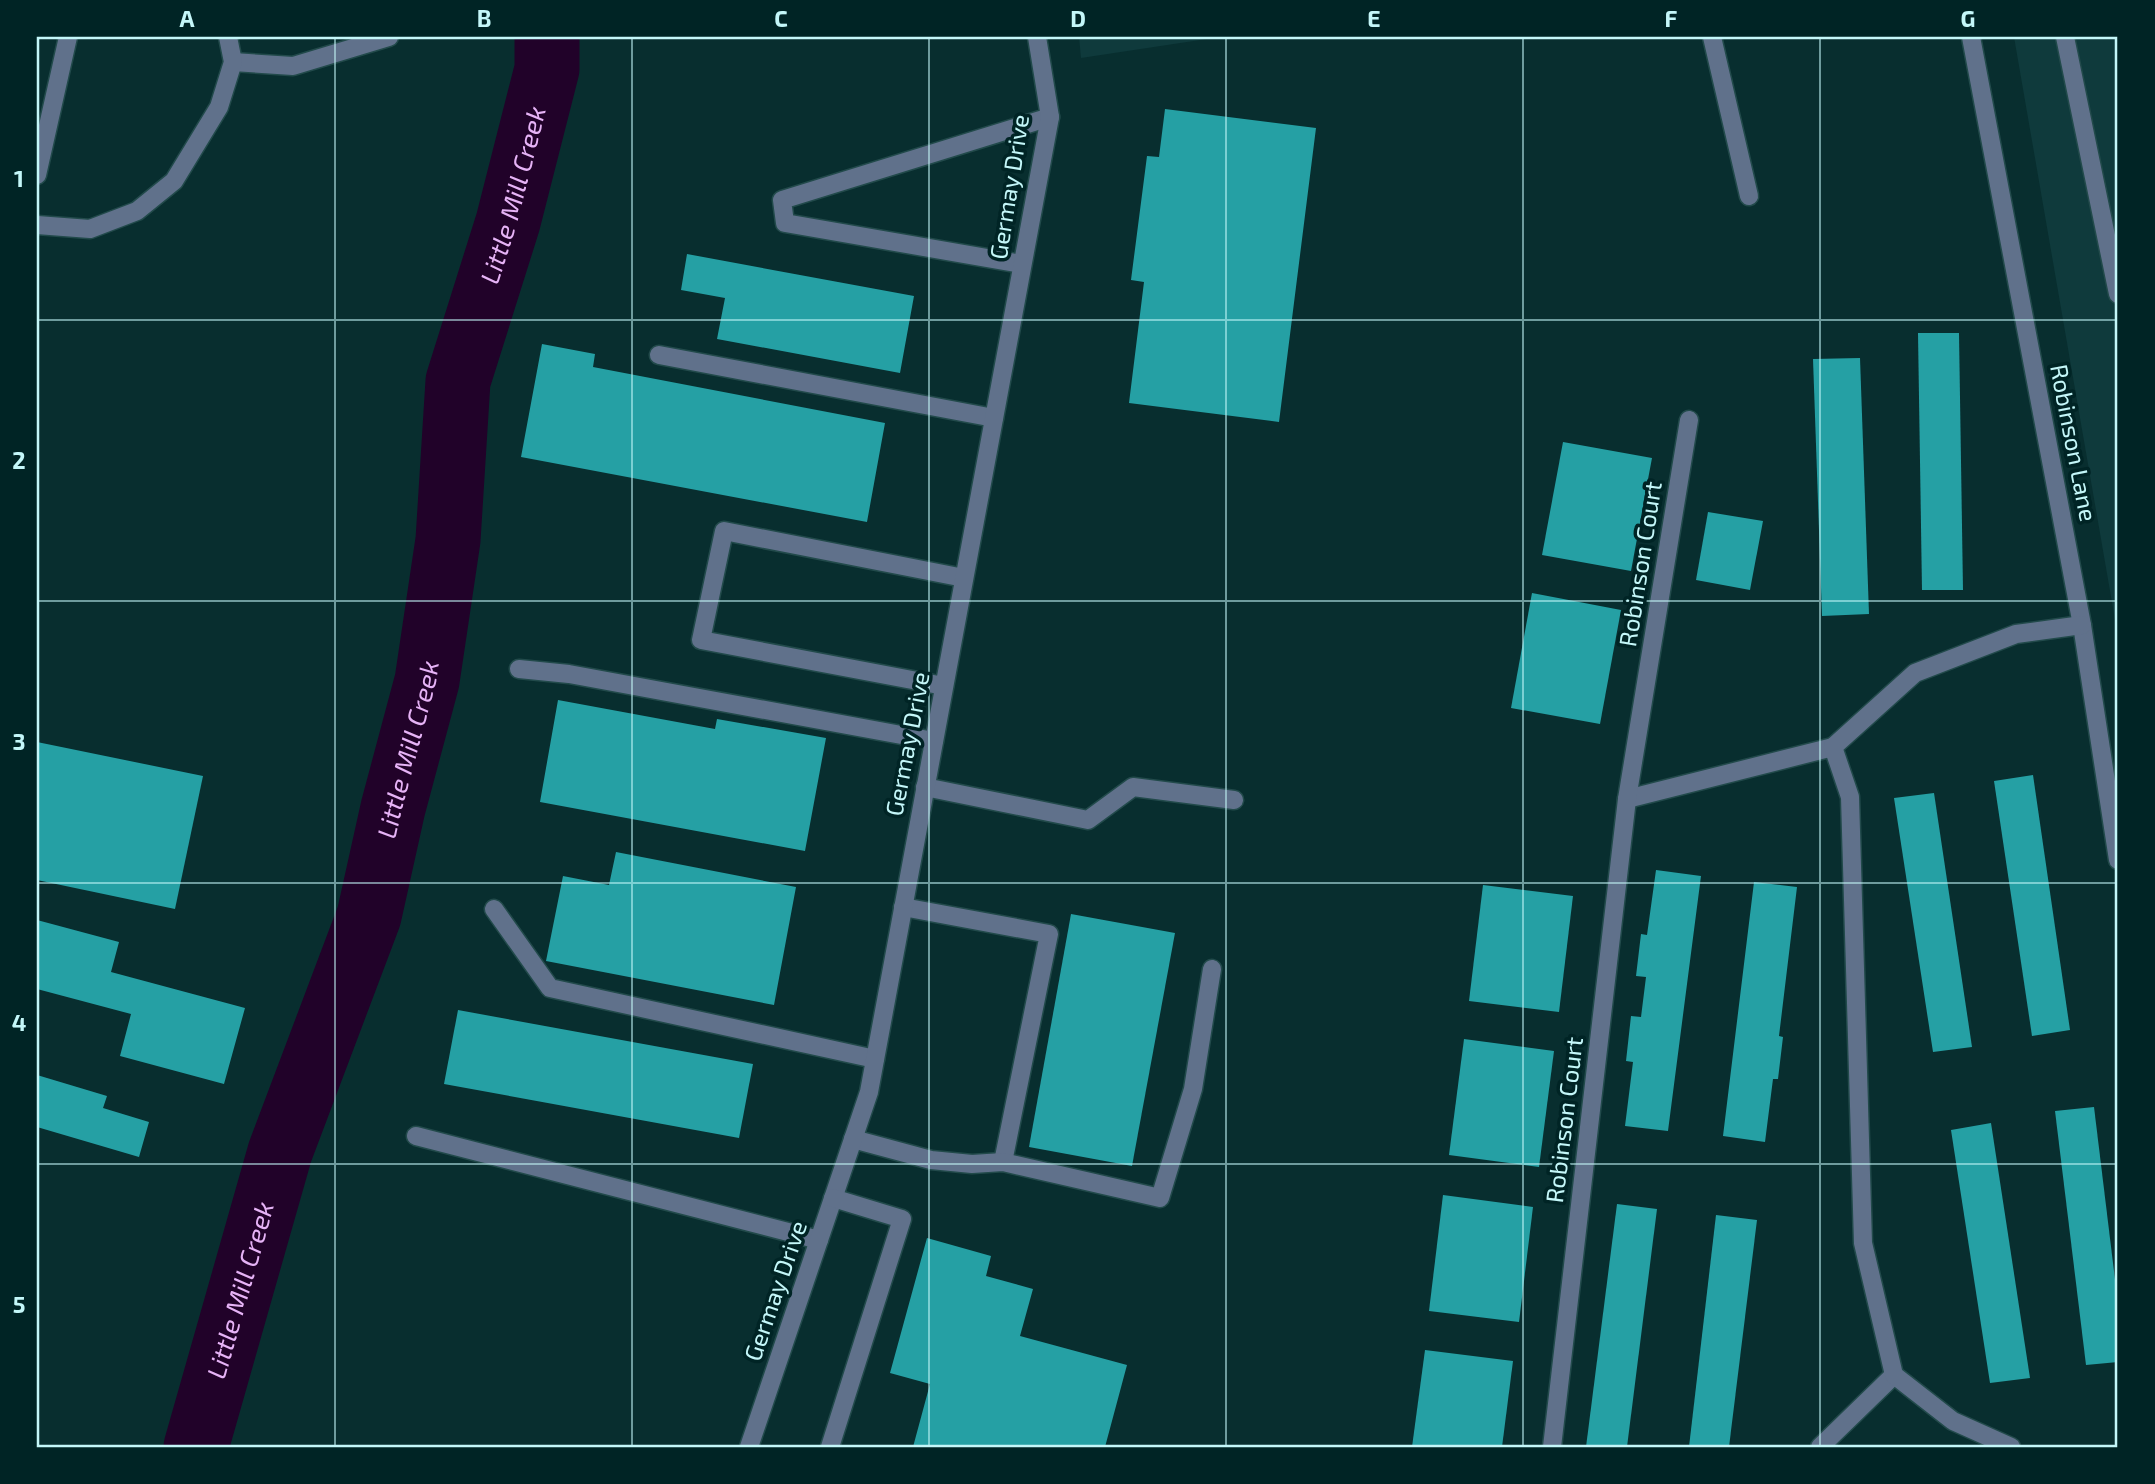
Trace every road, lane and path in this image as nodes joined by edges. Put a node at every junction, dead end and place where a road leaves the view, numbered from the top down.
1 (68, 37) edge
2 (228, 37) edge
3 (389, 37) edge
4 (1037, 37) edge
5 (1712, 37) edge
6 (1971, 37) edge
7 (2065, 37) edge
8 (233, 62) junction
9 (1050, 117) junction
10 (37, 175) edge
11 (1749, 196) dead end
12 (37, 225) edge
13 (1022, 264) junction
14 (2118, 294) edge
15 (659, 355) dead end
16 (994, 418) junction
17 (1689, 419) dead end
18 (964, 578) junction
19 (2082, 625) junction
20 (519, 670) dead end
21 (944, 686) junction
22 (934, 741) junction
23 (1833, 747) junction
24 (925, 787) junction
25 (1627, 799) junction
26 (1234, 800) dead end
27 (2118, 860) edge
28 (903, 907) junction
29 (494, 909) dead end
30 (1212, 970) dead end
31 (875, 1059) junction
32 (416, 1136) dead end
33 (853, 1139) junction
34 (1003, 1161) junction
35 (833, 1198) junction
36 (819, 1240) junction
37 (1895, 1375) junction
38 (749, 1447) edge
39 (830, 1447) edge
40 (1552, 1447) edge
41 (1819, 1447) edge
42 (2011, 1447) edge

1 - 10 street
2 - 8 street
3 - 8 street
4 - 9 street, Germay Drive
5 - 11 street
6 - 19 street, Robinson Lane
7 - 14 street
8 - 12 street
9 - 13 street, Germay Drive
9 - 13 street
13 - 16 street, Germay Drive
15 - 16 street
16 - 18 street, Germay Drive
17 - 25 street, Robinson Court
18 - 21 street, Germay Drive
18 - 21 street
19 - 23 street
19 - 27 street, Robinson Lane
20 - 22 street
21 - 22 street, Germay Drive
22 - 24 street, Germay Drive
23 - 25 street
23 - 37 street
24 - 26 street
24 - 28 street, Germay Drive
25 - 40 street, Robinson Court
28 - 31 street, Germay Drive
28 - 34 street
29 - 31 street
30 - 34 street
31 - 33 street, Germay Drive
32 - 36 street
33 - 34 street
33 - 35 street, Germay Drive
35 - 36 street, Germay Drive
35 - 39 street
36 - 38 street, Germay Drive
37 - 41 street
37 - 42 street

